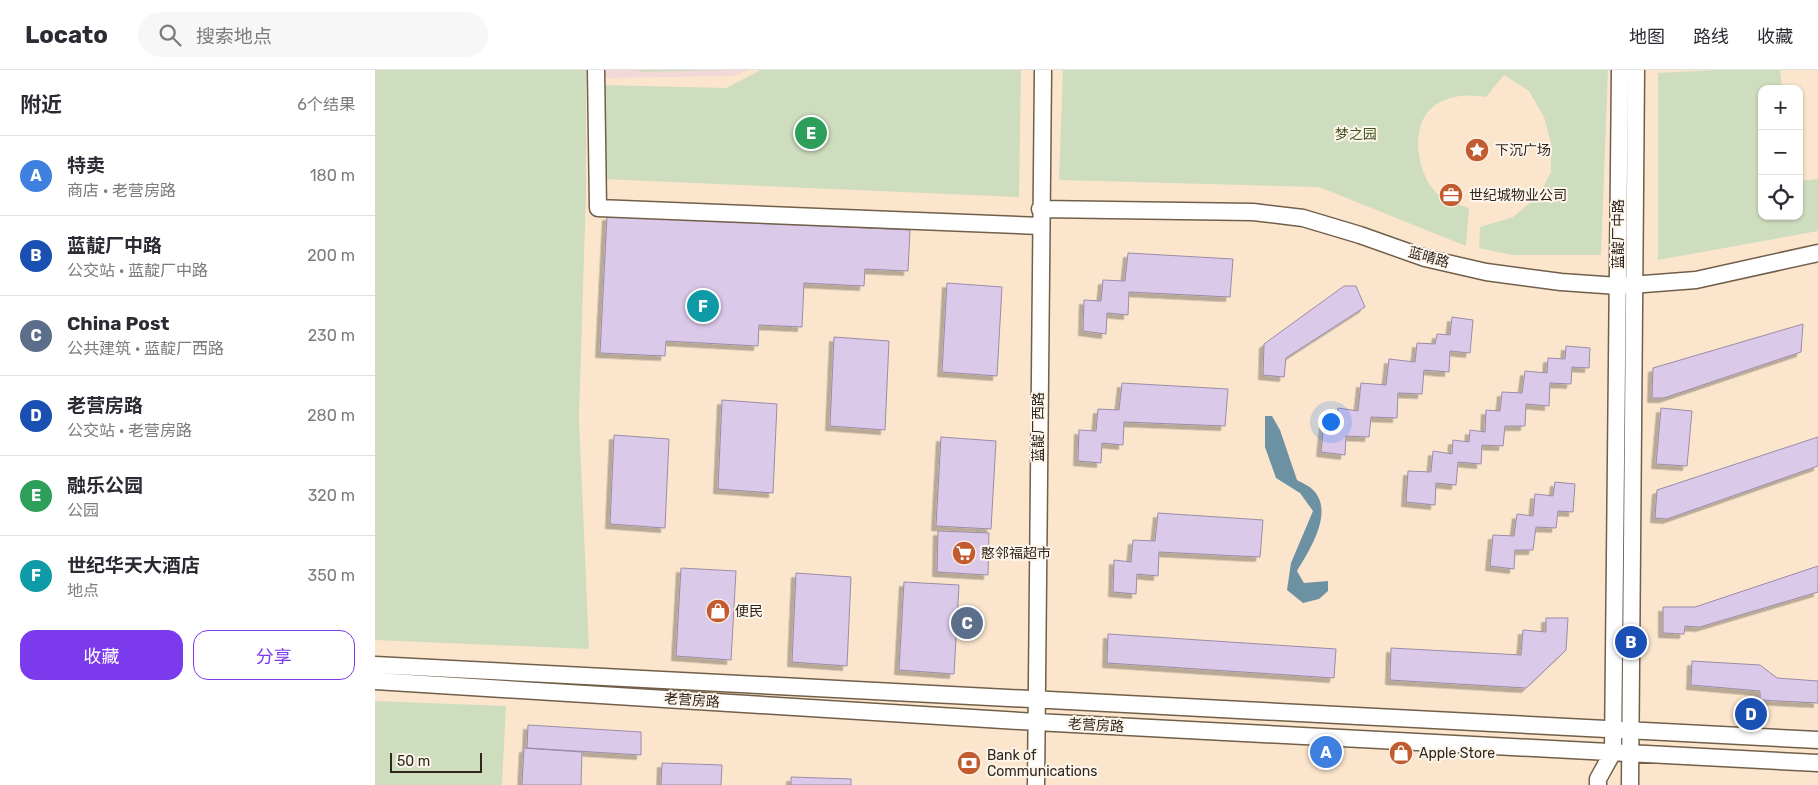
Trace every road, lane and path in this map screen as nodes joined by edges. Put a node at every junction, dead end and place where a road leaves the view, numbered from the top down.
1 (596, 70) edge
2 (1043, 70) edge
3 (1620, 70) edge
4 (1635, 70) edge
5 (1040, 209) junction
6 (1040, 226) junction
7 (1818, 253) edge
8 (1626, 286) junction
9 (375, 665) edge
10 (375, 681) edge
11 (1036, 700) junction
12 (1036, 722) junction
13 (1613, 728) junction
14 (1631, 729) junction
15 (1818, 740) edge
16 (1613, 752) junction
17 (1630, 753) junction
18 (1818, 763) edge
19 (1036, 785) edge
20 (1598, 785) edge
21 (1630, 785) edge

1 - 6 street
2 - 5 street, 蓝靛厂西路
3 - 8 street, 蓝靛厂中路
4 - 8 street, 蓝靛厂中路
5 - 6 street, 蓝靛厂西路
5 - 8 street, 蓝晴路
6 - 11 street, 蓝靛厂西路
7 - 8 street, 蓝晴路
8 - 13 street, 蓝靛厂中路
8 - 14 street, 蓝靛厂中路
9 - 11 street, 老营房路
10 - 12 street, 老营房路
11 - 12 street, 蓝靛厂西路
11 - 13 street, 老营房路
12 - 16 street, 老营房路
12 - 19 street, 蓝靛厂西路
13 - 14 street, 老营房路
13 - 16 street, 蓝靛厂中路
14 - 15 street, 老营房路
14 - 17 street, 蓝靛厂中路
16 - 17 street, 老营房路
16 - 20 street, 蓝靛厂中路
17 - 18 street, 老营房路
17 - 21 street, 蓝靛厂中路

